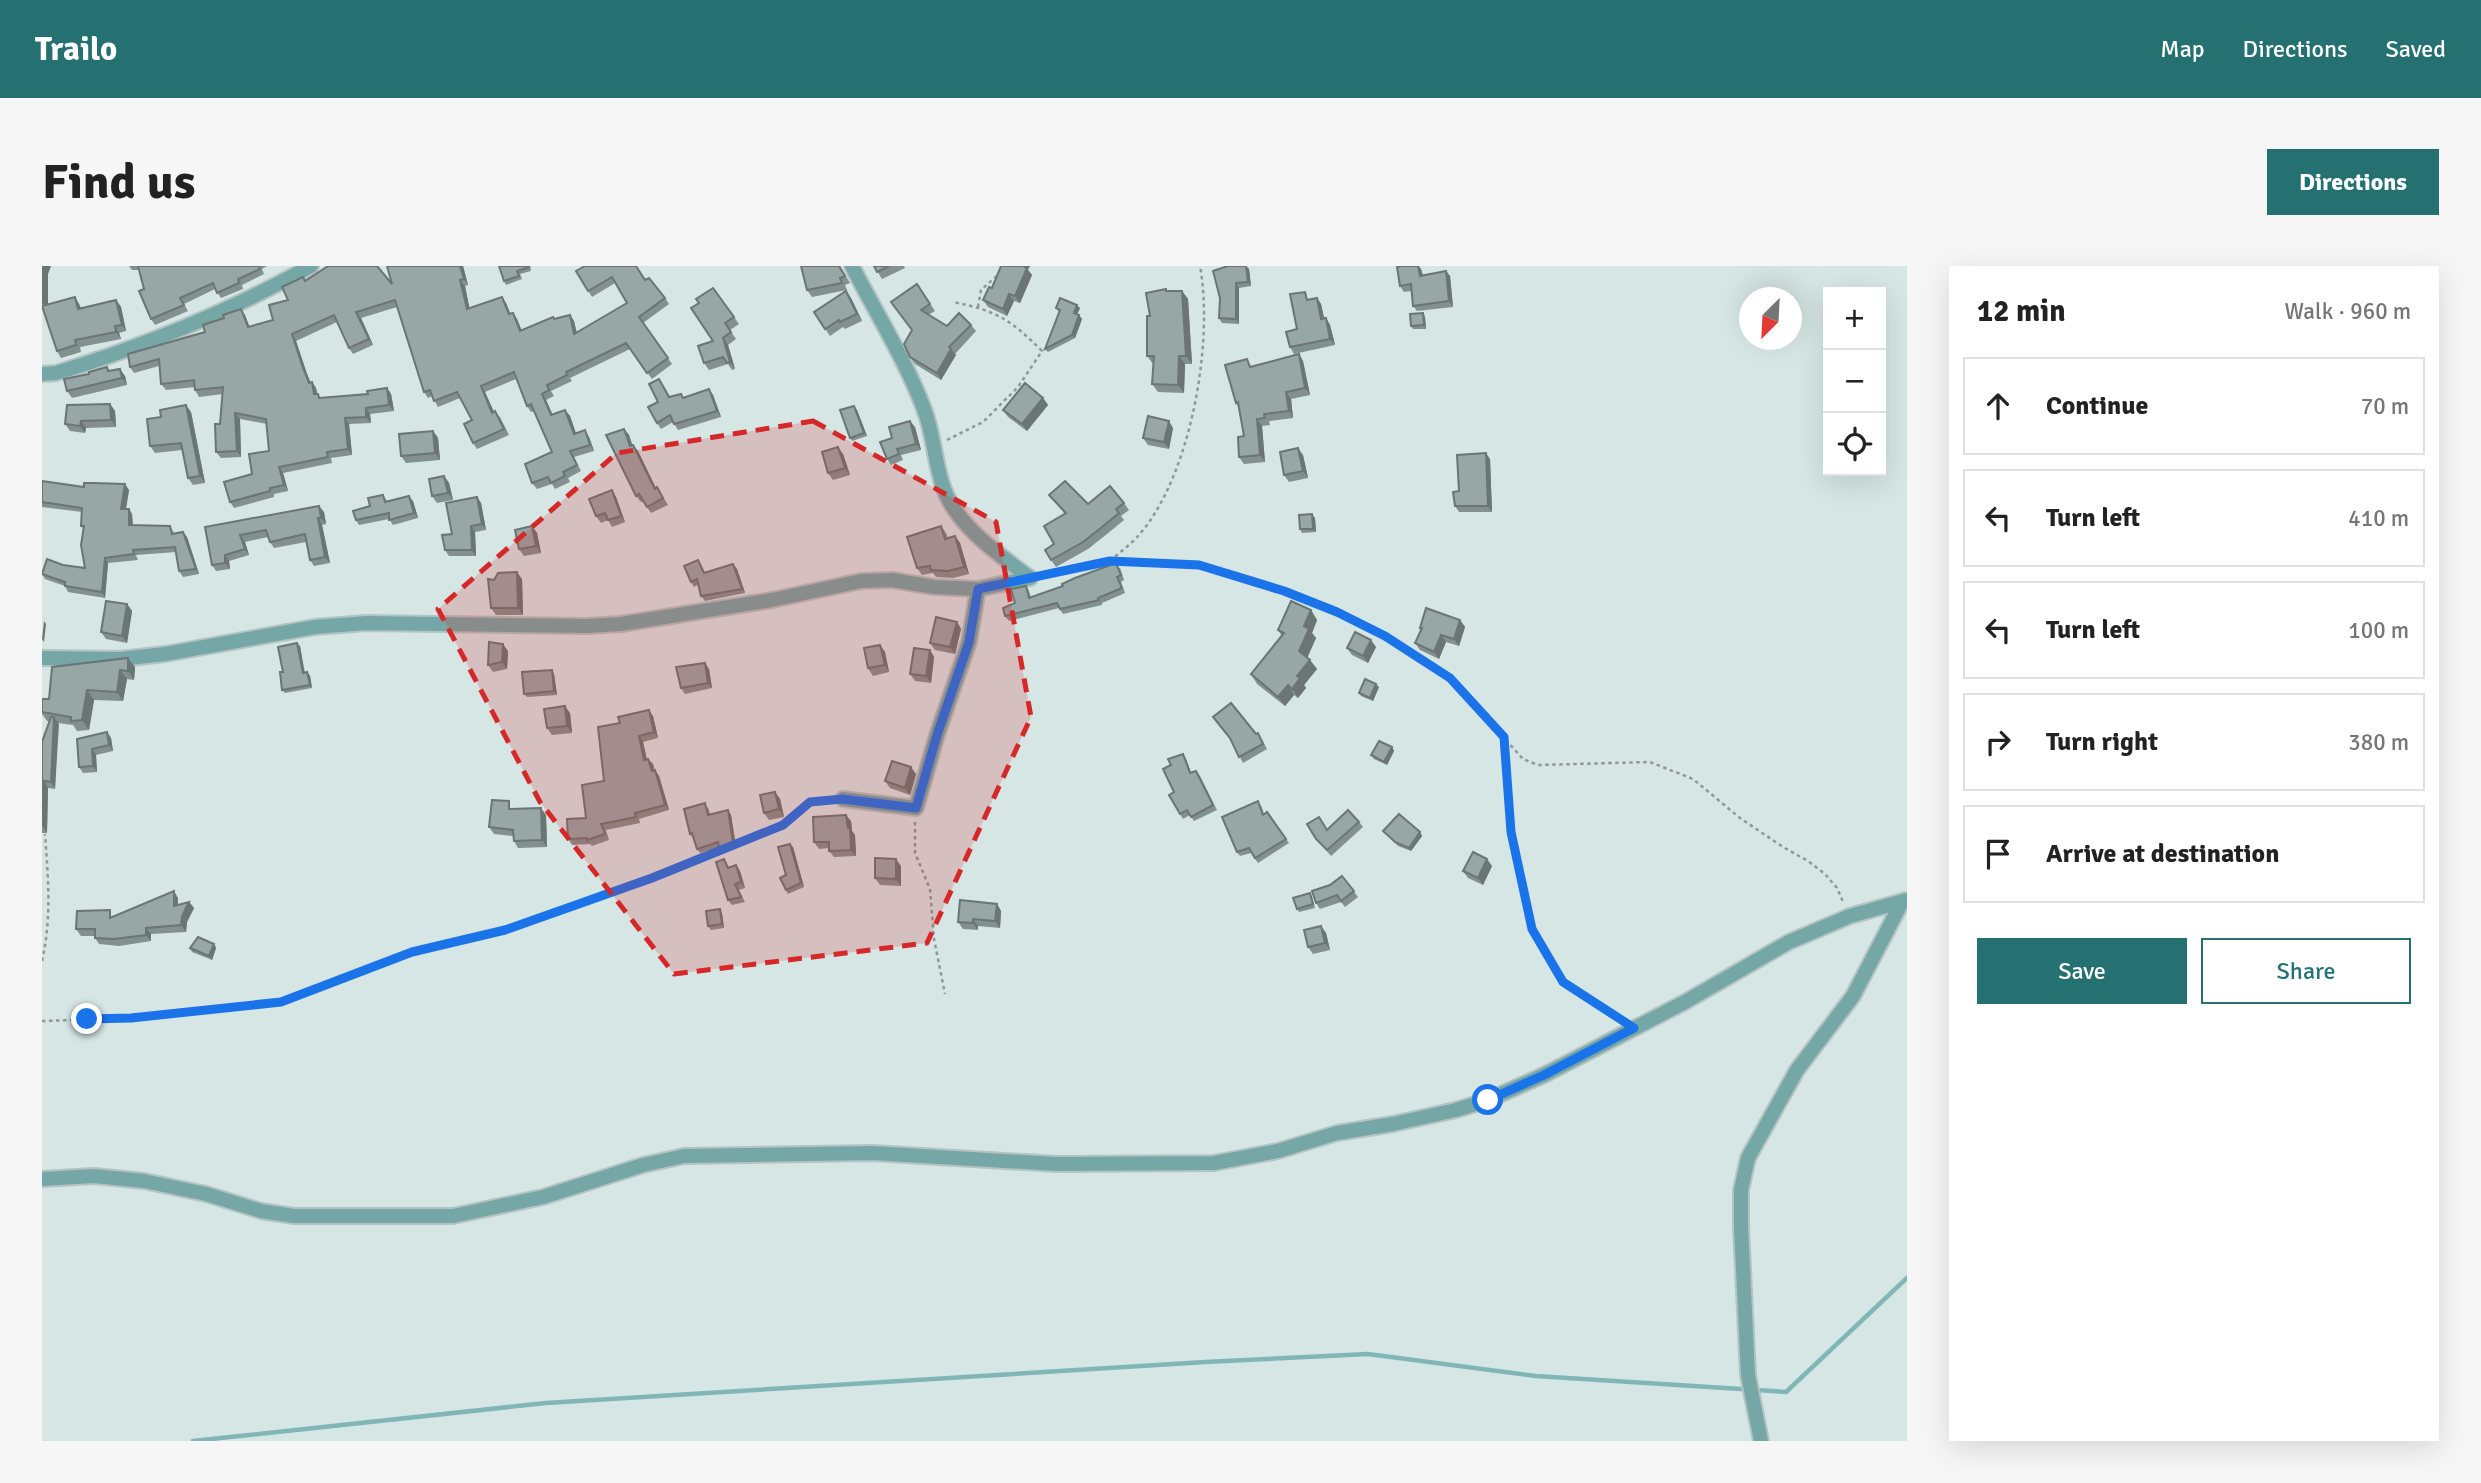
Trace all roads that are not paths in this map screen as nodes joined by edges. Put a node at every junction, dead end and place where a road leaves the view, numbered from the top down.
1 (311, 266) edge
2 (852, 266) edge
3 (42, 374) edge
4 (978, 589) junction
5 (42, 658) edge
6 (842, 799) road end
7 (1904, 901) edge
8 (42, 1180) edge
9 (1761, 1441) edge

1 - 3 street
2 - 4 street
4 - 5 street
4 - 6 street
7 - 8 street
7 - 9 street

